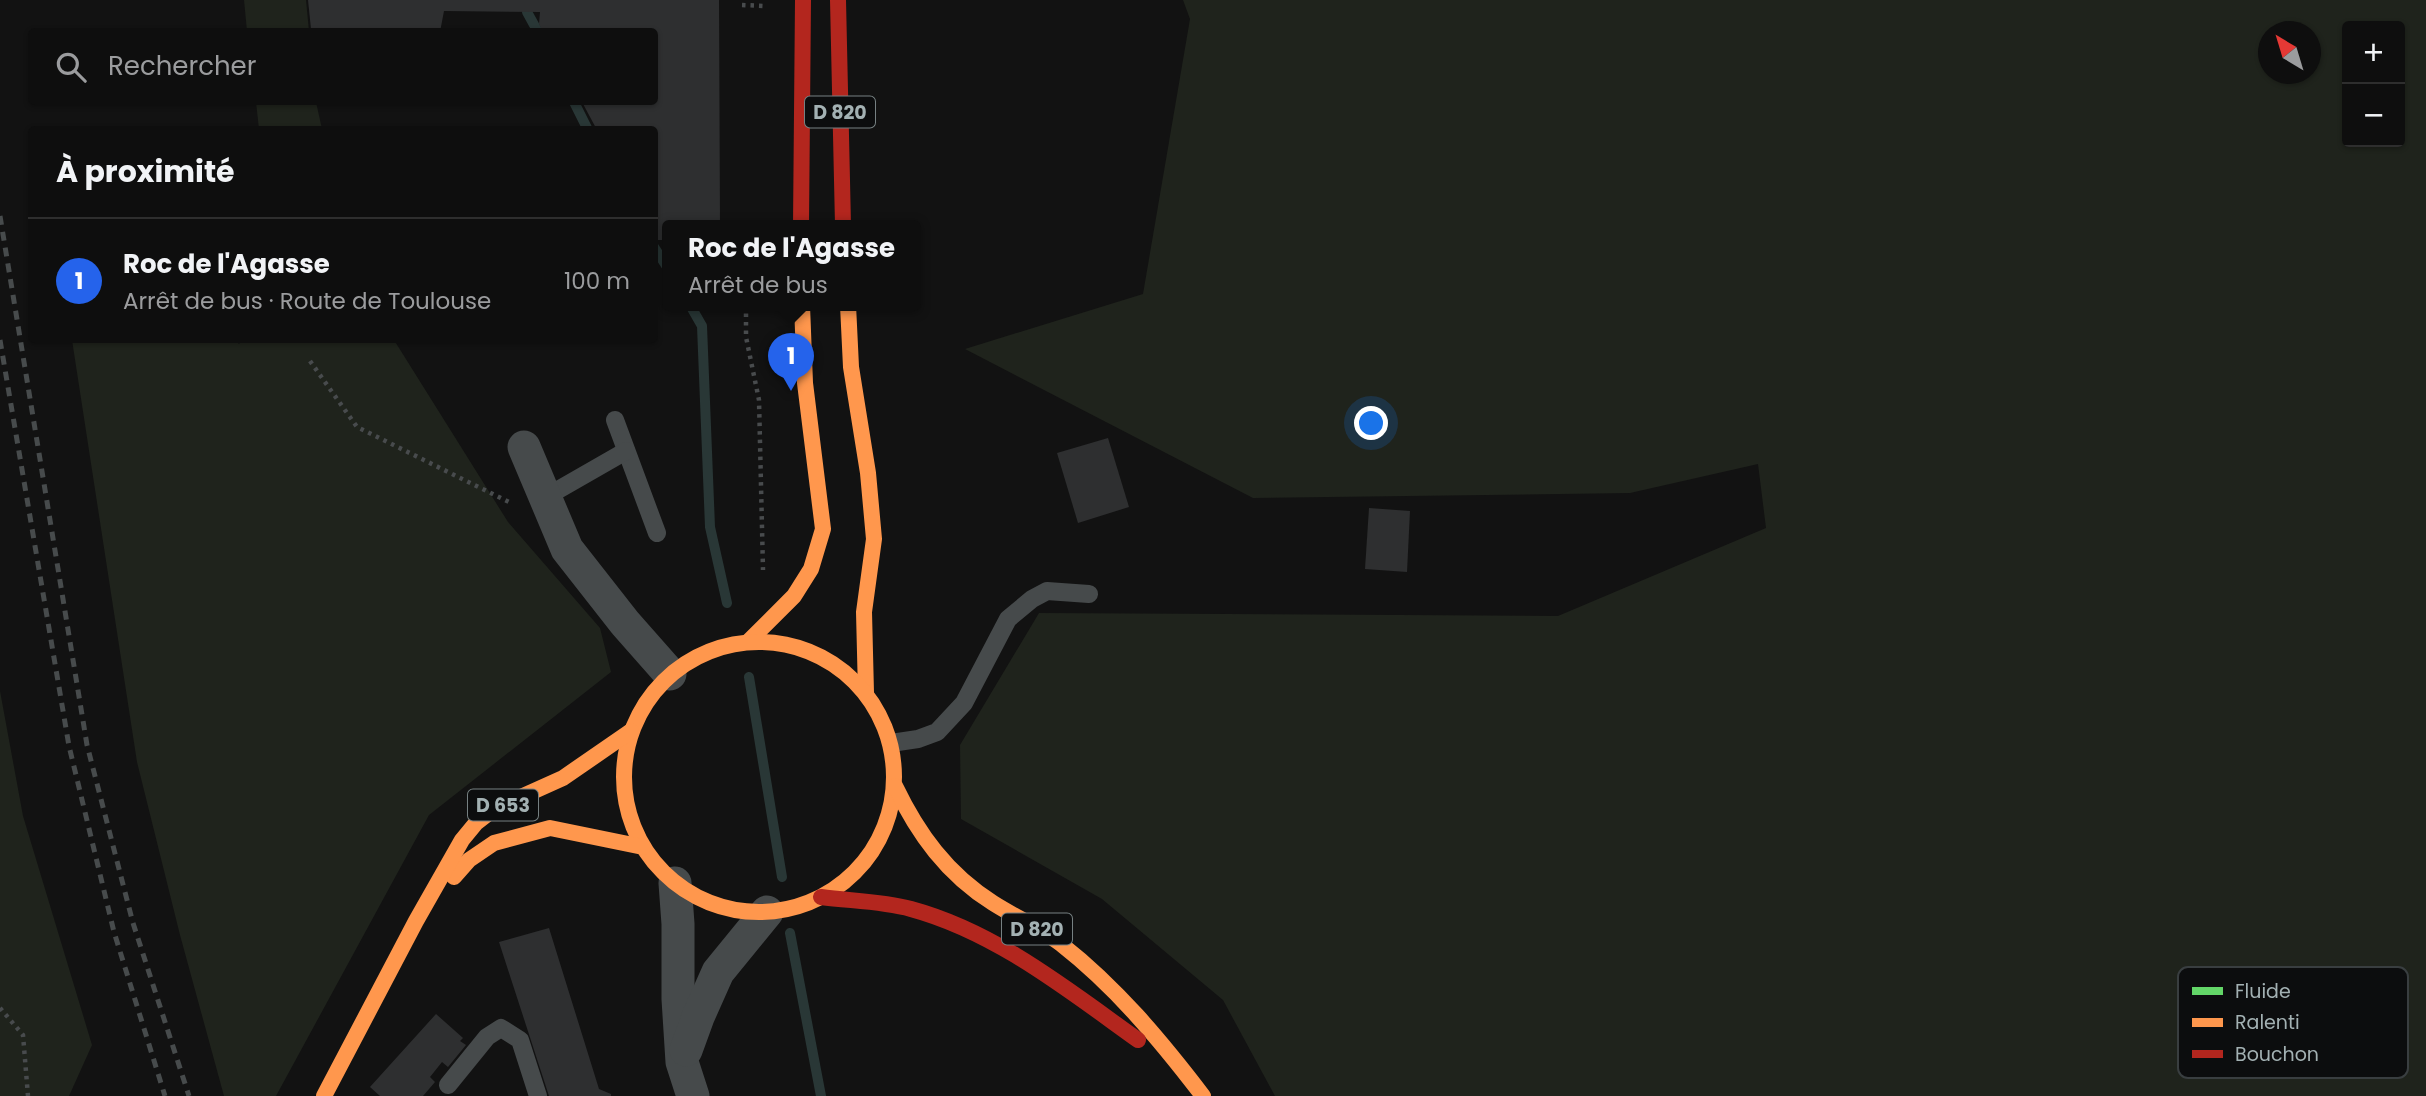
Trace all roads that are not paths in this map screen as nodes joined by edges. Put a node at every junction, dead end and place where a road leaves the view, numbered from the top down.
1 (803, 0) edge
2 (838, 0) edge
3 (801, 220) edge
4 (843, 220) edge
5 (802, 311) edge
6 (848, 311) edge
7 (615, 420) dead end
8 (524, 447) dead end
9 (626, 451) junction
10 (544, 498) junction
11 (657, 533) dead end
12 (1089, 594) dead end
13 (749, 641) junction
14 (670, 674) junction
15 (866, 693) junction
16 (631, 730) junction
17 (891, 743) junction
18 (894, 786) junction
19 (643, 847) junction
20 (675, 883) junction
21 (821, 897) junction
22 (767, 912) junction
23 (416, 921) junction
24 (682, 1062) junction
25 (1185, 1072) junction
26 (448, 1084) dead end
27 (324, 1096) edge
28 (538, 1096) edge
29 (693, 1096) edge
30 (1203, 1096) edge

1 - 3 main road, D 820
2 - 4 main road, D 820
5 - 13 main road
6 - 15 main road
7 - 9 lane
8 - 10 street
9 - 10 lane
9 - 11 lane
10 - 14 street
12 - 17 lane
13 - 14 main road
13 - 15 main road
14 - 16 main road
15 - 17 main road
16 - 19 main road
16 - 23 main road, D 653
17 - 18 main road
18 - 21 main road
18 - 25 main road, D 820
19 - 20 main road
19 - 23 main road, D 653
20 - 22 main road
20 - 24 street
21 - 22 main road
21 - 25 main road, D 820
22 - 24 street
23 - 27 main road, D 653
24 - 29 street
25 - 30 main road, D 820
26 - 28 lane

